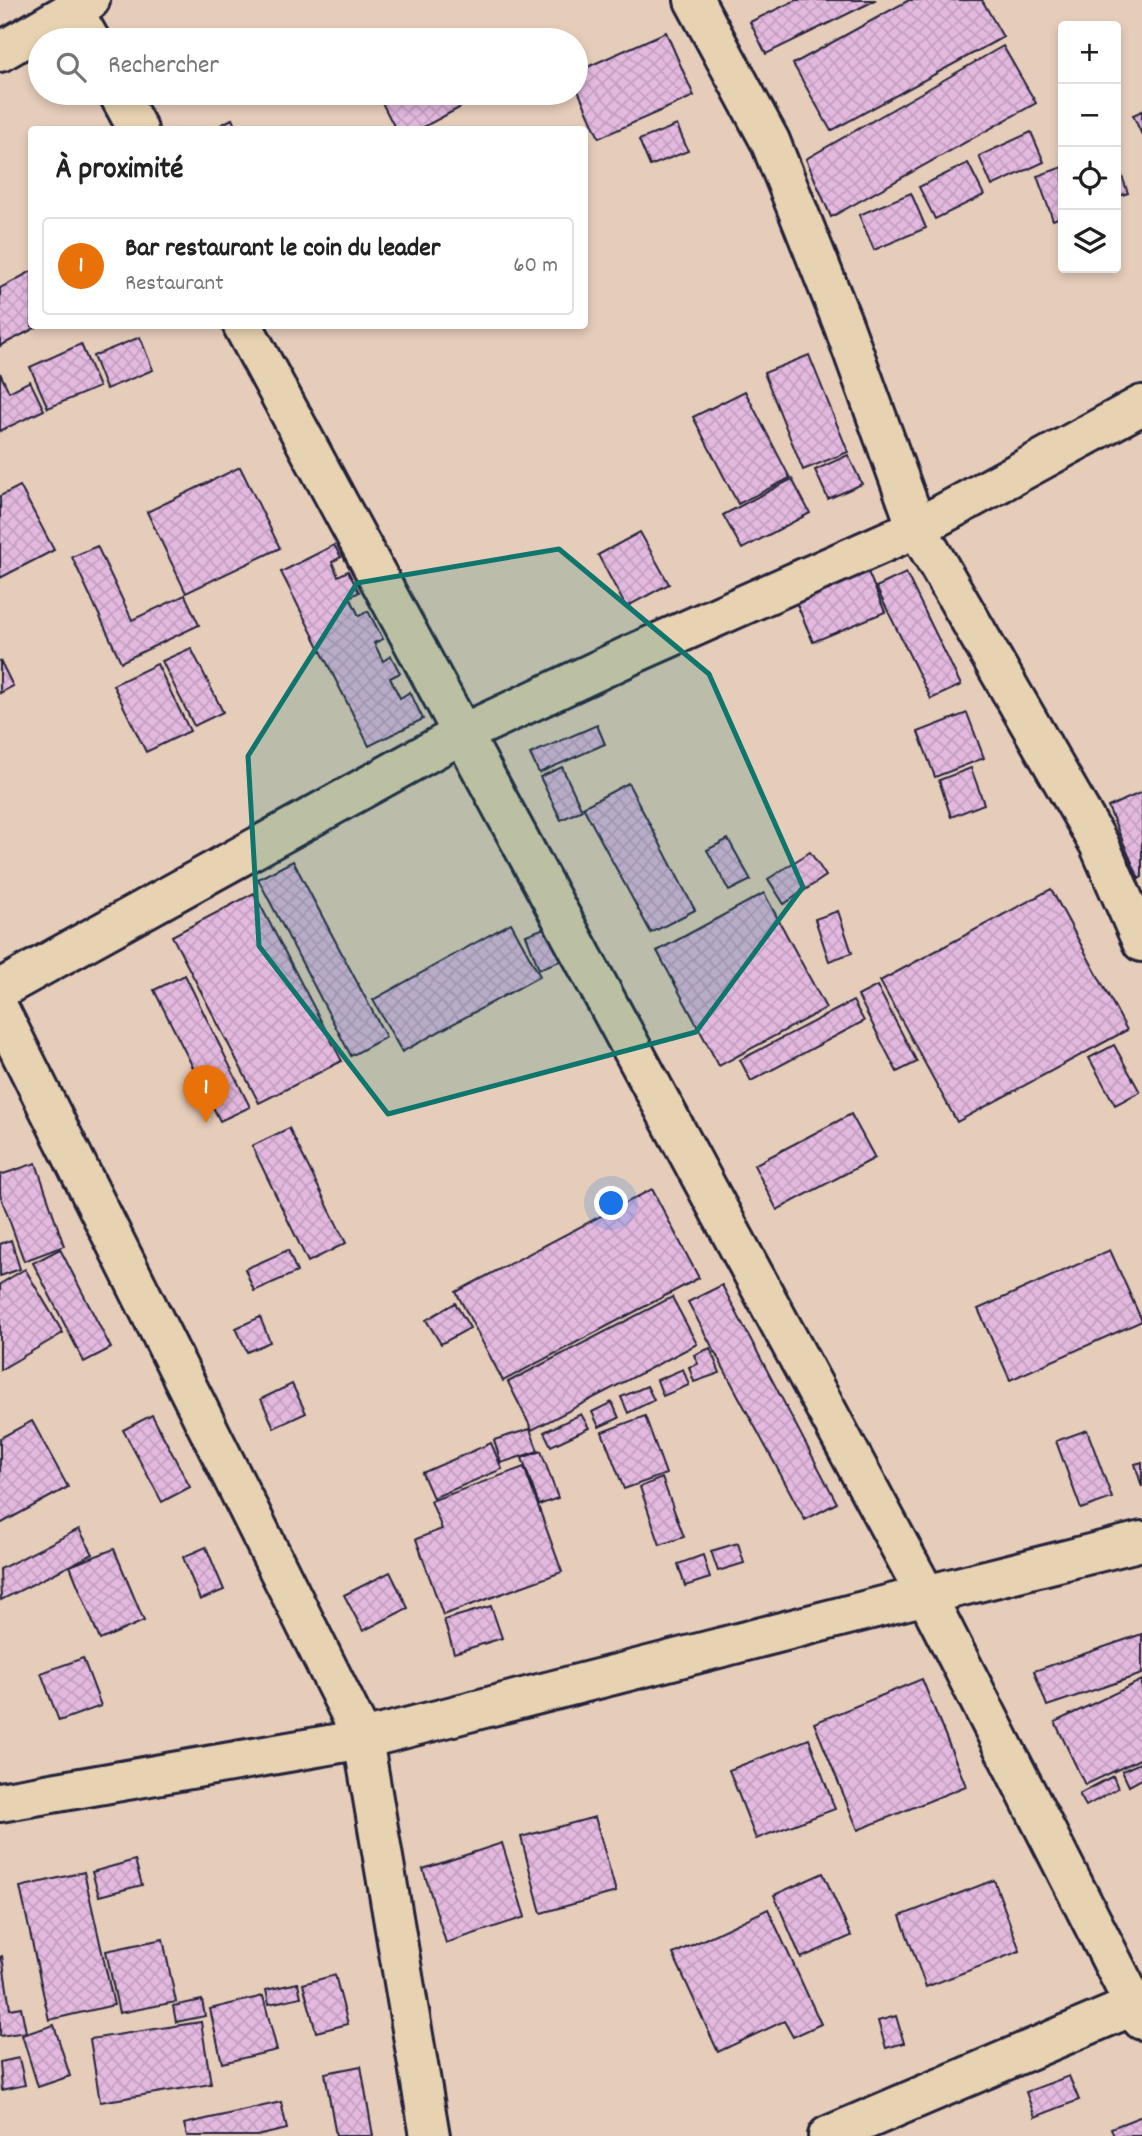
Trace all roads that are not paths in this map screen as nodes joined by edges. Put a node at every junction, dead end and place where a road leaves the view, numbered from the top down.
1 (694, 0) edge
2 (84, 17) edge
3 (58, 28) edge
4 (28, 40) edge
5 (0, 52) edge
6 (124, 105) edge
7 (136, 126) edge
8 (245, 329) edge
9 (1142, 405) edge
10 (917, 528) junction
11 (462, 734) junction
12 (1142, 942) edge
13 (0, 989) edge
14 (0, 1011) edge
15 (1142, 1541) edge
16 (926, 1595) junction
17 (363, 1739) junction
18 (0, 1802) edge
19 (1140, 2009) edge
20 (430, 2136) edge
21 (828, 2136) edge

1 - 10 street
2 - 3 street
4 - 5 street
6 - 7 street
8 - 11 street
9 - 10 street
10 - 11 street
10 - 12 street
11 - 13 street
11 - 16 street
14 - 17 street
15 - 16 street
16 - 17 street
16 - 19 street
17 - 18 street
17 - 20 street
19 - 21 street

